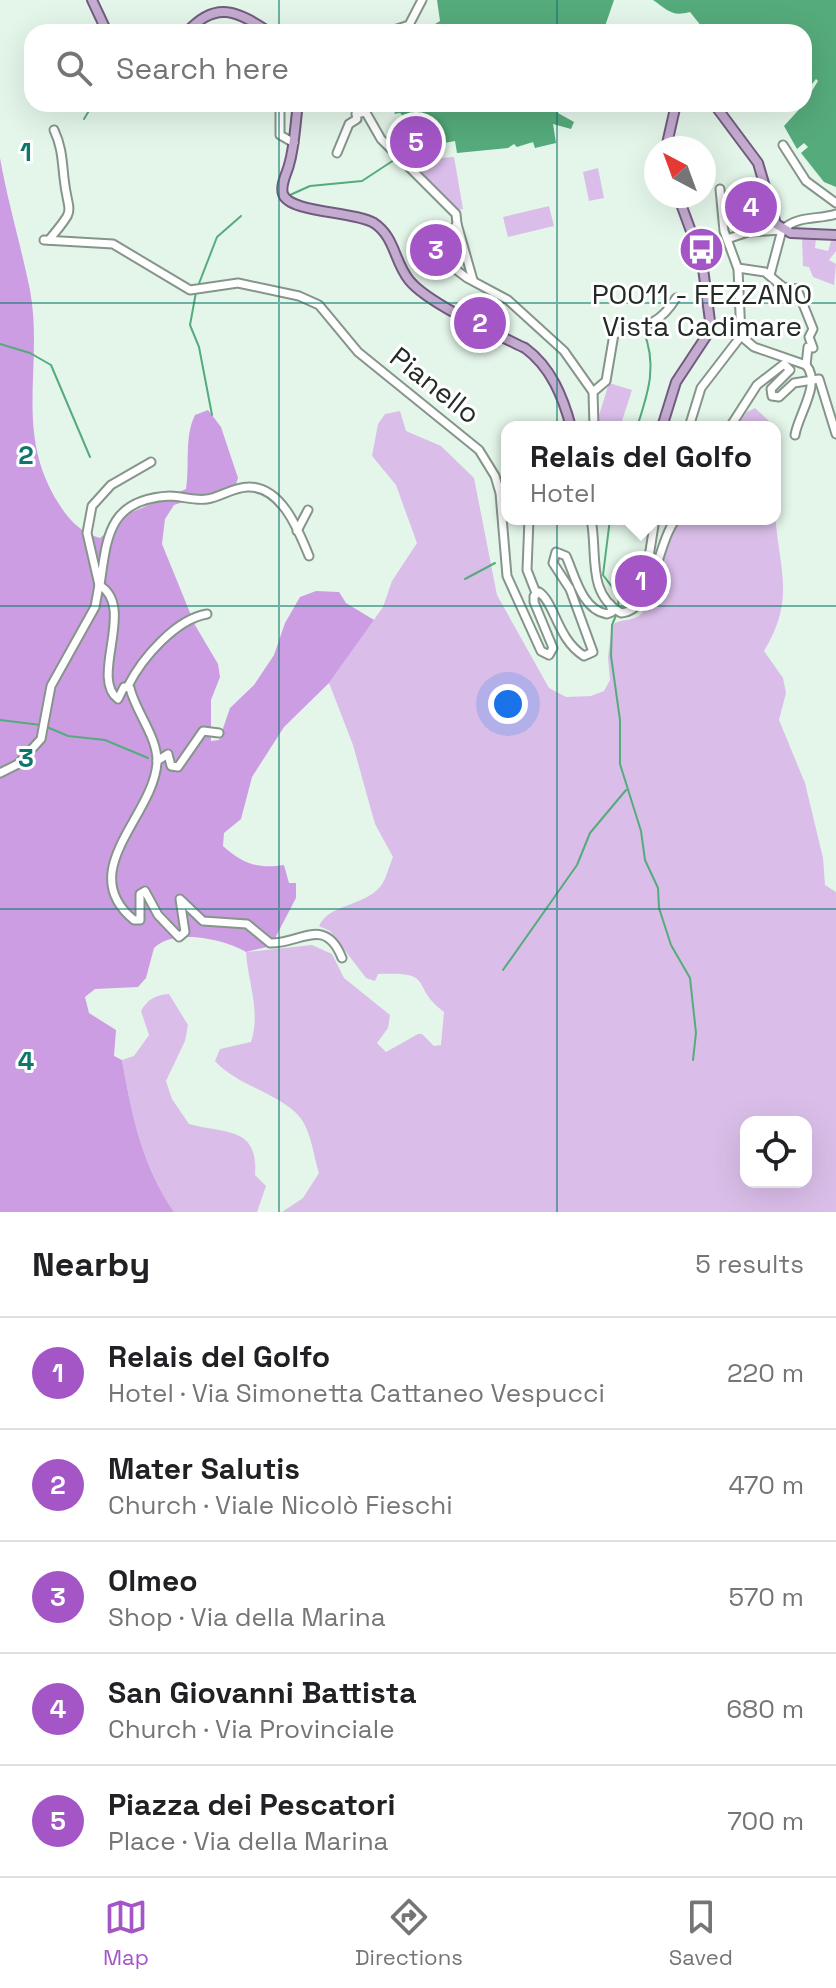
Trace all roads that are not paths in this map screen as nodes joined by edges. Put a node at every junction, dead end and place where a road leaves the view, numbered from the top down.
1 (92, 0) edge
2 (422, 0) edge
3 (103, 24) edge
4 (194, 24) edge
5 (257, 24) edge
6 (410, 24) edge
7 (280, 112) edge
8 (297, 112) edge
9 (358, 112) edge
10 (365, 112) edge
11 (674, 112) edge
12 (720, 112) edge
13 (357, 119) junction
14 (54, 130) dead end
15 (669, 136) edge
16 (381, 139) junction
17 (294, 143) junction
18 (783, 145) dead end
19 (337, 153) dead end
20 (720, 189) dead end
21 (836, 203) edge
22 (682, 208) edge
23 (836, 214) edge
24 (457, 224) junction
25 (782, 230) junction
26 (836, 235) edge
27 (730, 238) junction
28 (738, 268) junction
29 (770, 275) junction
30 (474, 282) junction
31 (676, 298) dead end
32 (741, 336) junction
33 (806, 365) junction
34 (811, 378) junction
35 (593, 392) junction
36 (569, 421) edge
37 (594, 421) edge
38 (664, 421) edge
39 (691, 421) edge
40 (734, 421) edge
41 (836, 434) edge
42 (795, 435) dead end
43 (151, 462) dead end
44 (501, 505) edge
45 (308, 510) dead end
46 (503, 525) edge
47 (529, 525) edge
48 (591, 525) edge
49 (654, 525) edge
50 (672, 525) edge
51 (297, 531) junction
52 (309, 556) dead end
53 (653, 572) junction
54 (99, 585) junction
55 (536, 593) junction
56 (610, 604) junction
57 (207, 614) dead end
58 (128, 686) junction
59 (219, 733) dead end
60 (157, 761) junction
61 (0, 773) edge
62 (342, 958) dead end

1 - 3 main road
2 - 6 street
4 - 5 main road
7 - 17 street
8 - 17 main road
9 - 13 street
10 - 16 street
11 - 15 main road
12 - 25 main road
13 - 16 street
13 - 19 street
14 - 44 street, Pianello
16 - 24 street
17 - 36 main road
18 - 21 street
20 - 27 street
22 - 38 main road
23 - 25 street
24 - 30 street
24 - 30 street
25 - 26 main road
25 - 27 street
25 - 29 street
27 - 28 street
28 - 29 street
28 - 32 street
29 - 33 street
30 - 35 street
31 - 35 street
32 - 33 street
32 - 39 street
33 - 34 street
34 - 40 street
34 - 41 street
34 - 42 street
35 - 37 street
43 - 54 street
45 - 51 street
46 - 55 street, Pianello
47 - 55 street
48 - 56 street
49 - 53 street
50 - 53 street
51 - 52 street
51 - 54 street
53 - 56 street
54 - 58 street
54 - 61 street
55 - 56 street
57 - 58 street
58 - 60 street
59 - 60 street
60 - 62 street

